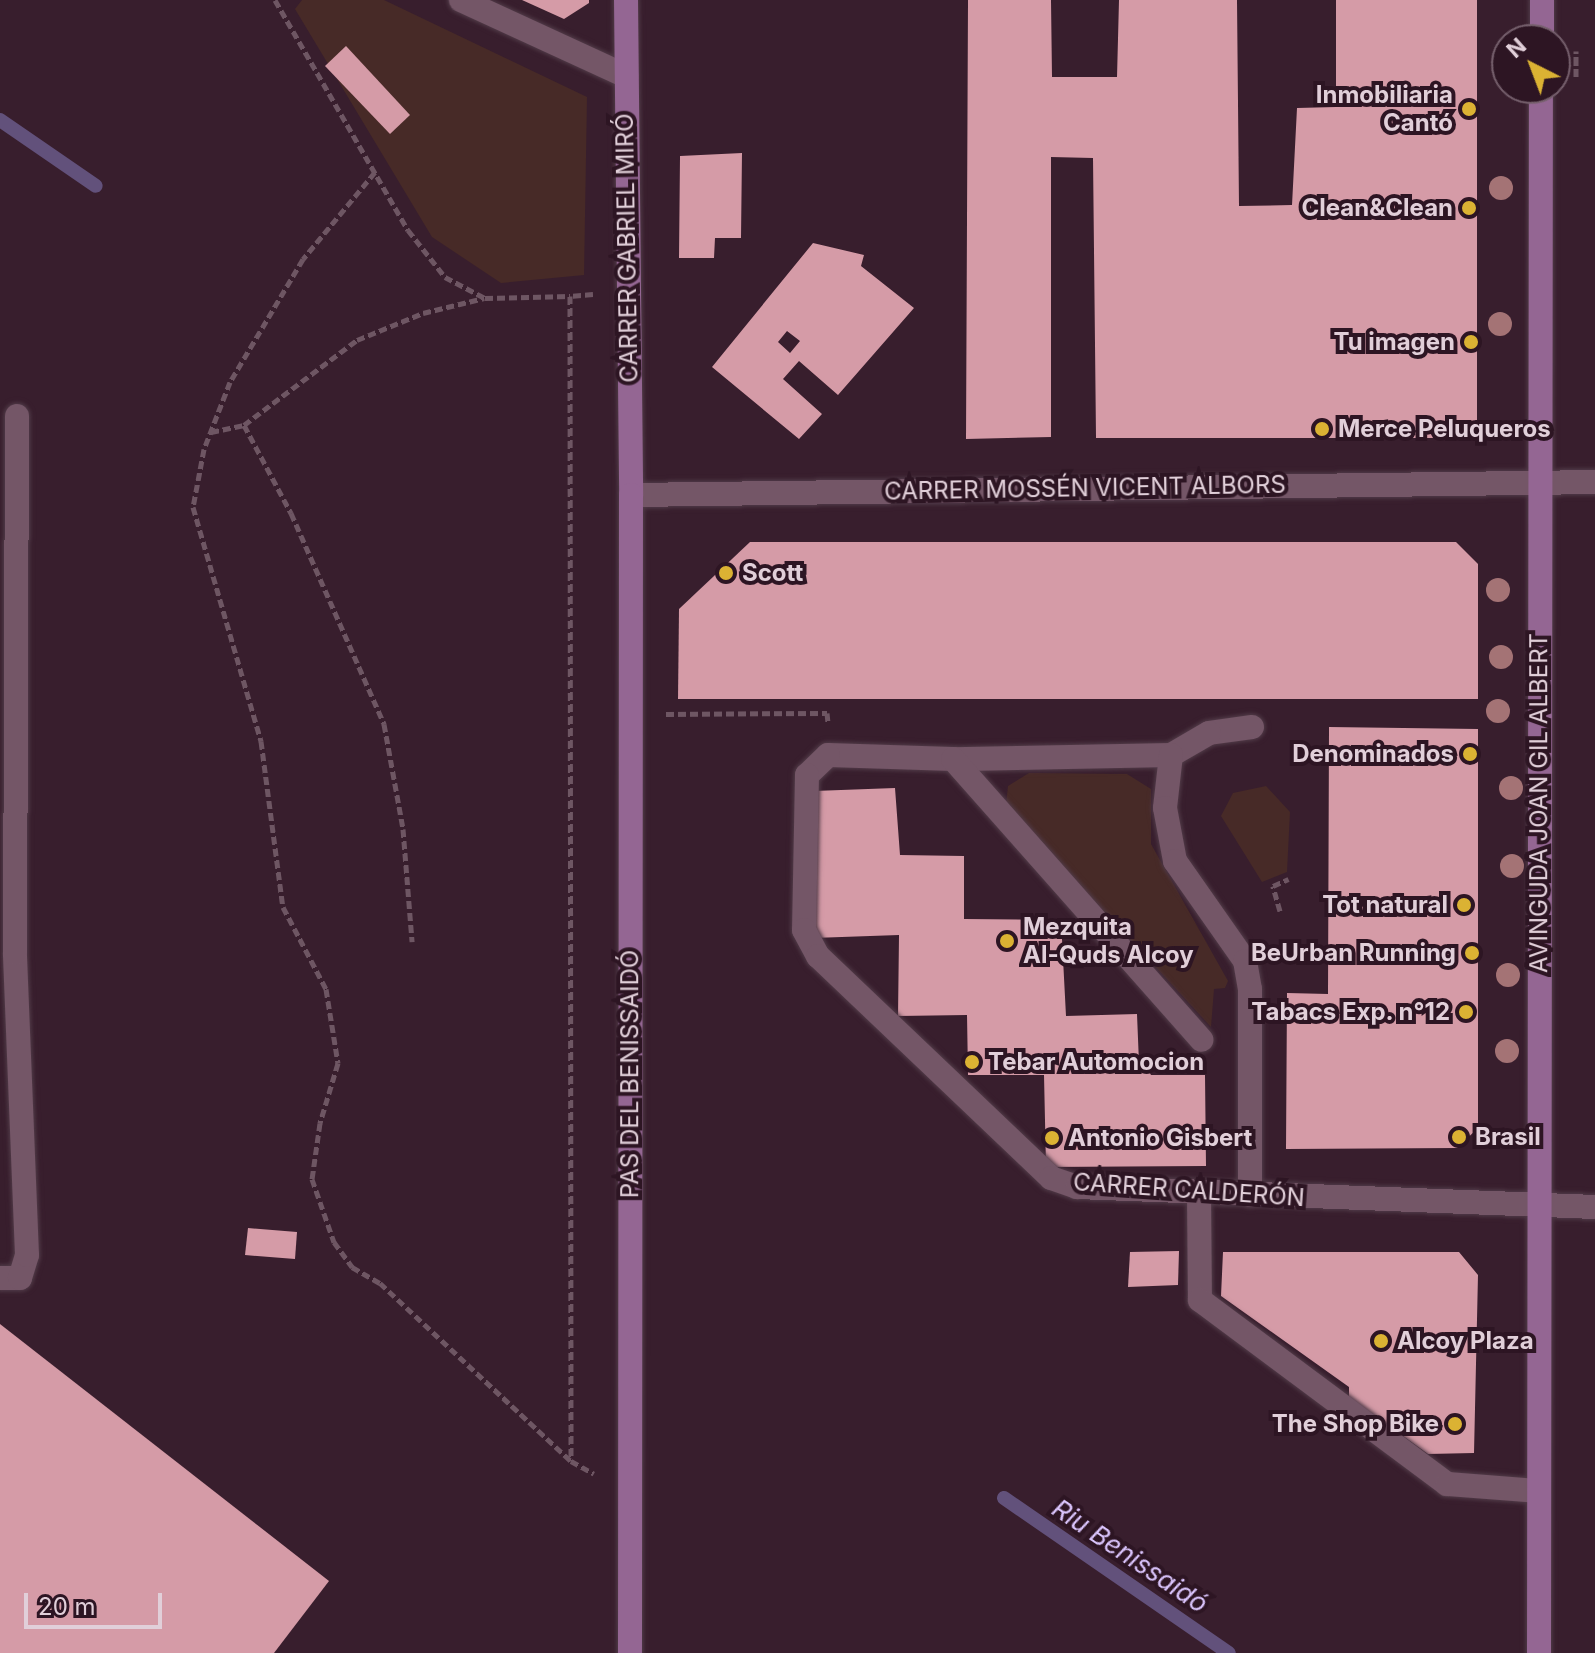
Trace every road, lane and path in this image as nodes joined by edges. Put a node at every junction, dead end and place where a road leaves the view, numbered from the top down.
1 (275, 0) edge
2 (461, 0) edge
3 (626, 0) edge
4 (1542, 0) edge
5 (1542, 24) edge
6 (626, 76) junction
7 (1541, 104) edge
8 (375, 172) junction
9 (626, 292) junction
10 (570, 296) junction
11 (485, 298) junction
12 (17, 416) dead end
13 (244, 425) junction
14 (211, 432) junction
15 (1540, 482) junction
16 (1595, 482) edge
17 (631, 495) junction
18 (631, 714) junction
19 (1252, 727) dead end
20 (828, 755) junction
21 (1171, 755) junction
22 (953, 759) junction
23 (1289, 879) dead end
24 (1280, 911) dead end
25 (412, 942) dead end
26 (1202, 1040) dead end
27 (1199, 1193) junction
28 (1250, 1195) junction
29 (1536, 1207) junction
30 (1595, 1207) edge
31 (0, 1278) edge
32 (571, 1461) junction
33 (1538, 1491) junction
34 (630, 1494) junction
35 (630, 1653) edge
36 (1539, 1653) edge

1 - 8 path
2 - 6 street
3 - 6 main road, CARRER GABRIEL MIRÓ
4 - 5 main road
6 - 9 main road, CARRER GABRIEL MIRÓ
7 - 15 main road, AVINGUDA JOAN GIL ALBERT
8 - 11 path
8 - 14 path
9 - 10 path
9 - 17 main road, CARRER GABRIEL MIRÓ
10 - 11 path
10 - 32 path
11 - 13 path
12 - 31 street
13 - 14 path
13 - 25 path
14 - 32 path
15 - 16 street, CARRER MOSSÉN VICENT ALBORS
15 - 17 street, CARRER MOSSÉN VICENT ALBORS
15 - 29 main road, AVINGUDA JOAN GIL ALBERT
17 - 18 main road, PAS DEL BENISSAIDÓ
18 - 20 path
18 - 34 main road, PAS DEL BENISSAIDÓ
19 - 21 street
20 - 22 street
20 - 27 street, CARRER CALDERÓN
21 - 22 street
21 - 28 street
22 - 26 street
23 - 24 path
27 - 28 street, CARRER CALDERÓN
27 - 33 street
28 - 29 street, CARRER CALDERÓN
29 - 30 street, CARRER CALDERÓN
29 - 33 main road, AVINGUDA JOAN GIL ALBERT
32 - 34 path
33 - 36 main road, AVINGUDA JOAN GIL ALBERT
34 - 35 main road, PAS DEL BENISSAIDÓ

